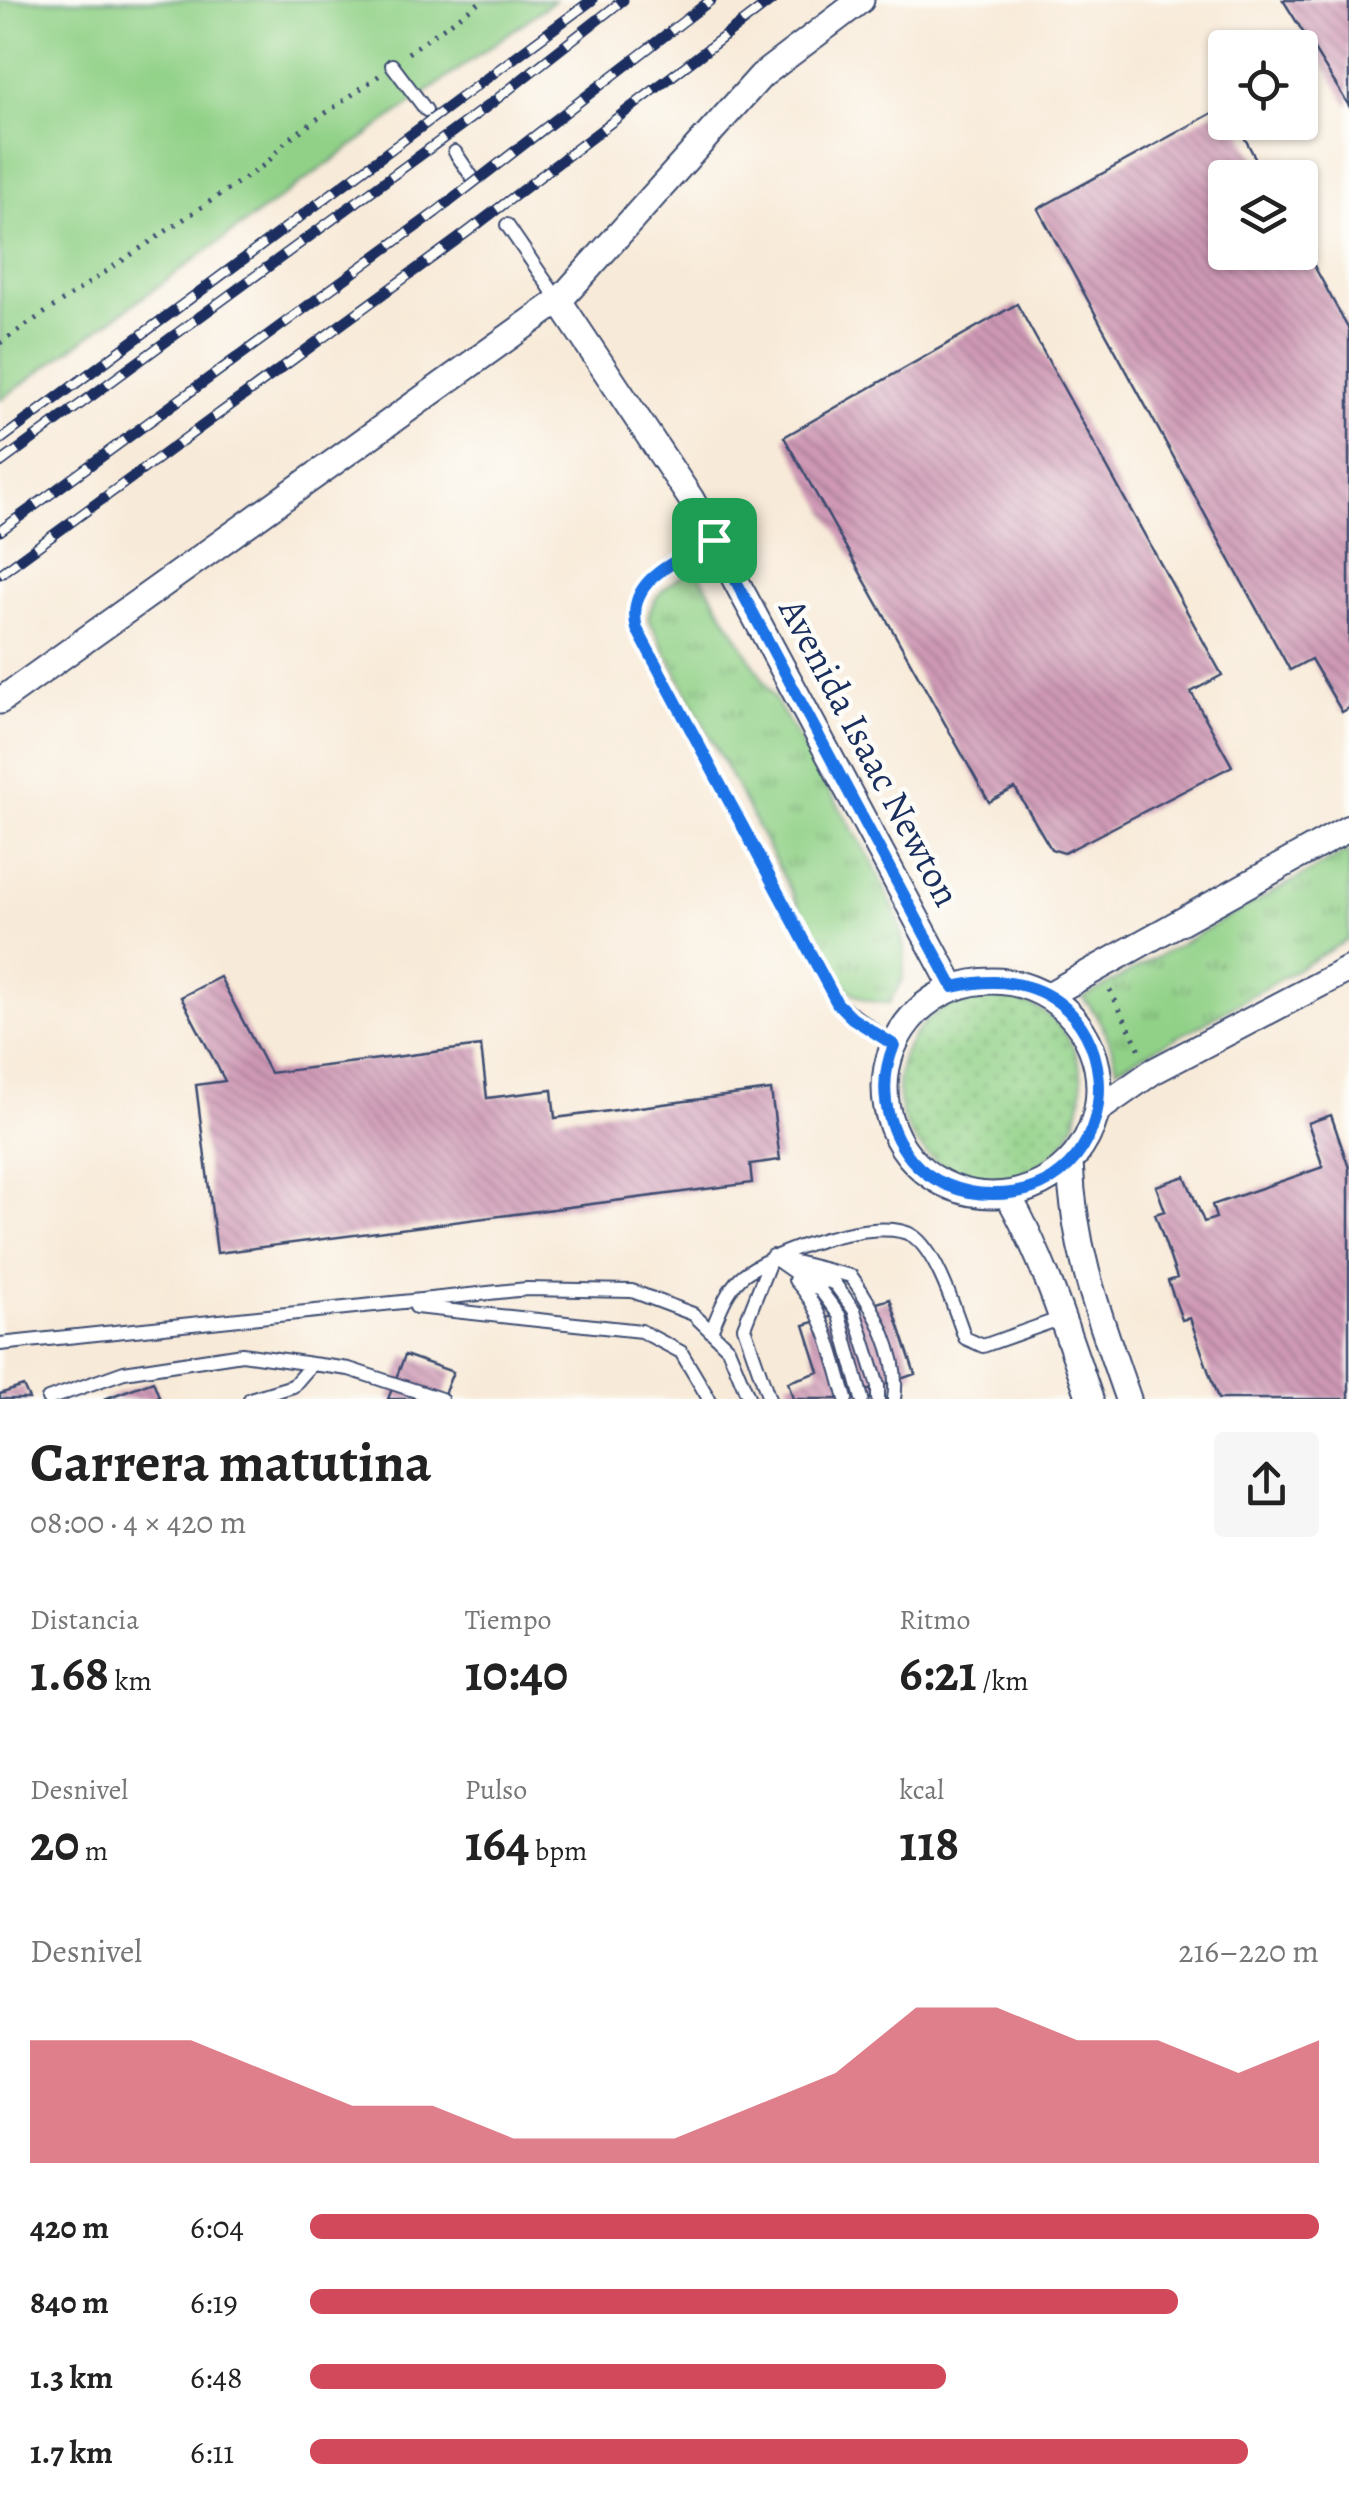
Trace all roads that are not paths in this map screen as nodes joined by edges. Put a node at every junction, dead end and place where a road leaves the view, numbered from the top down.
1 (861, 0) edge
2 (392, 65) road end
3 (426, 110) dead end
4 (455, 152) dead end
5 (472, 177) dead end
6 (507, 226) dead end
7 (558, 301) junction
8 (714, 540) junction
9 (0, 702) edge
10 (1349, 828) edge
11 (1349, 969) edge
12 (953, 987) junction
13 (1049, 996) junction
14 (894, 1045) junction
15 (1098, 1110) junction
16 (1070, 1163) junction
17 (1008, 1195) junction
18 (772, 1256) junction
19 (383, 1304) junction
20 (1062, 1318) junction
21 (711, 1331) junction
22 (0, 1344) edge
23 (312, 1364) junction
24 (296, 1392) edge
25 (48, 1399) edge
26 (250, 1399) edge
27 (441, 1399) edge
28 (710, 1399) edge
29 (749, 1399) edge
30 (769, 1399) edge
31 (846, 1399) edge
32 (862, 1399) edge
33 (878, 1399) edge
34 (894, 1399) edge
35 (1090, 1399) edge
36 (1128, 1399) edge

1 - 7 street
2 - 3 lane
4 - 5 lane
6 - 7 lane
7 - 8 street, Avenida Isaac Newton
7 - 9 street
8 - 12 street, Avenida Isaac Newton
8 - 14 lane
10 - 13 street
11 - 15 street
12 - 13 street
12 - 14 street
13 - 15 street
14 - 17 street
15 - 16 street
16 - 17 street
16 - 36 street
17 - 20 street
18 - 20 lane
18 - 21 lane
18 - 30 lane
18 - 31 lane
18 - 32 lane
18 - 33 lane
18 - 34 lane
19 - 21 lane
19 - 22 lane
19 - 28 lane
20 - 35 street
21 - 29 lane
23 - 24 lane
23 - 25 lane
23 - 27 lane
24 - 26 lane

